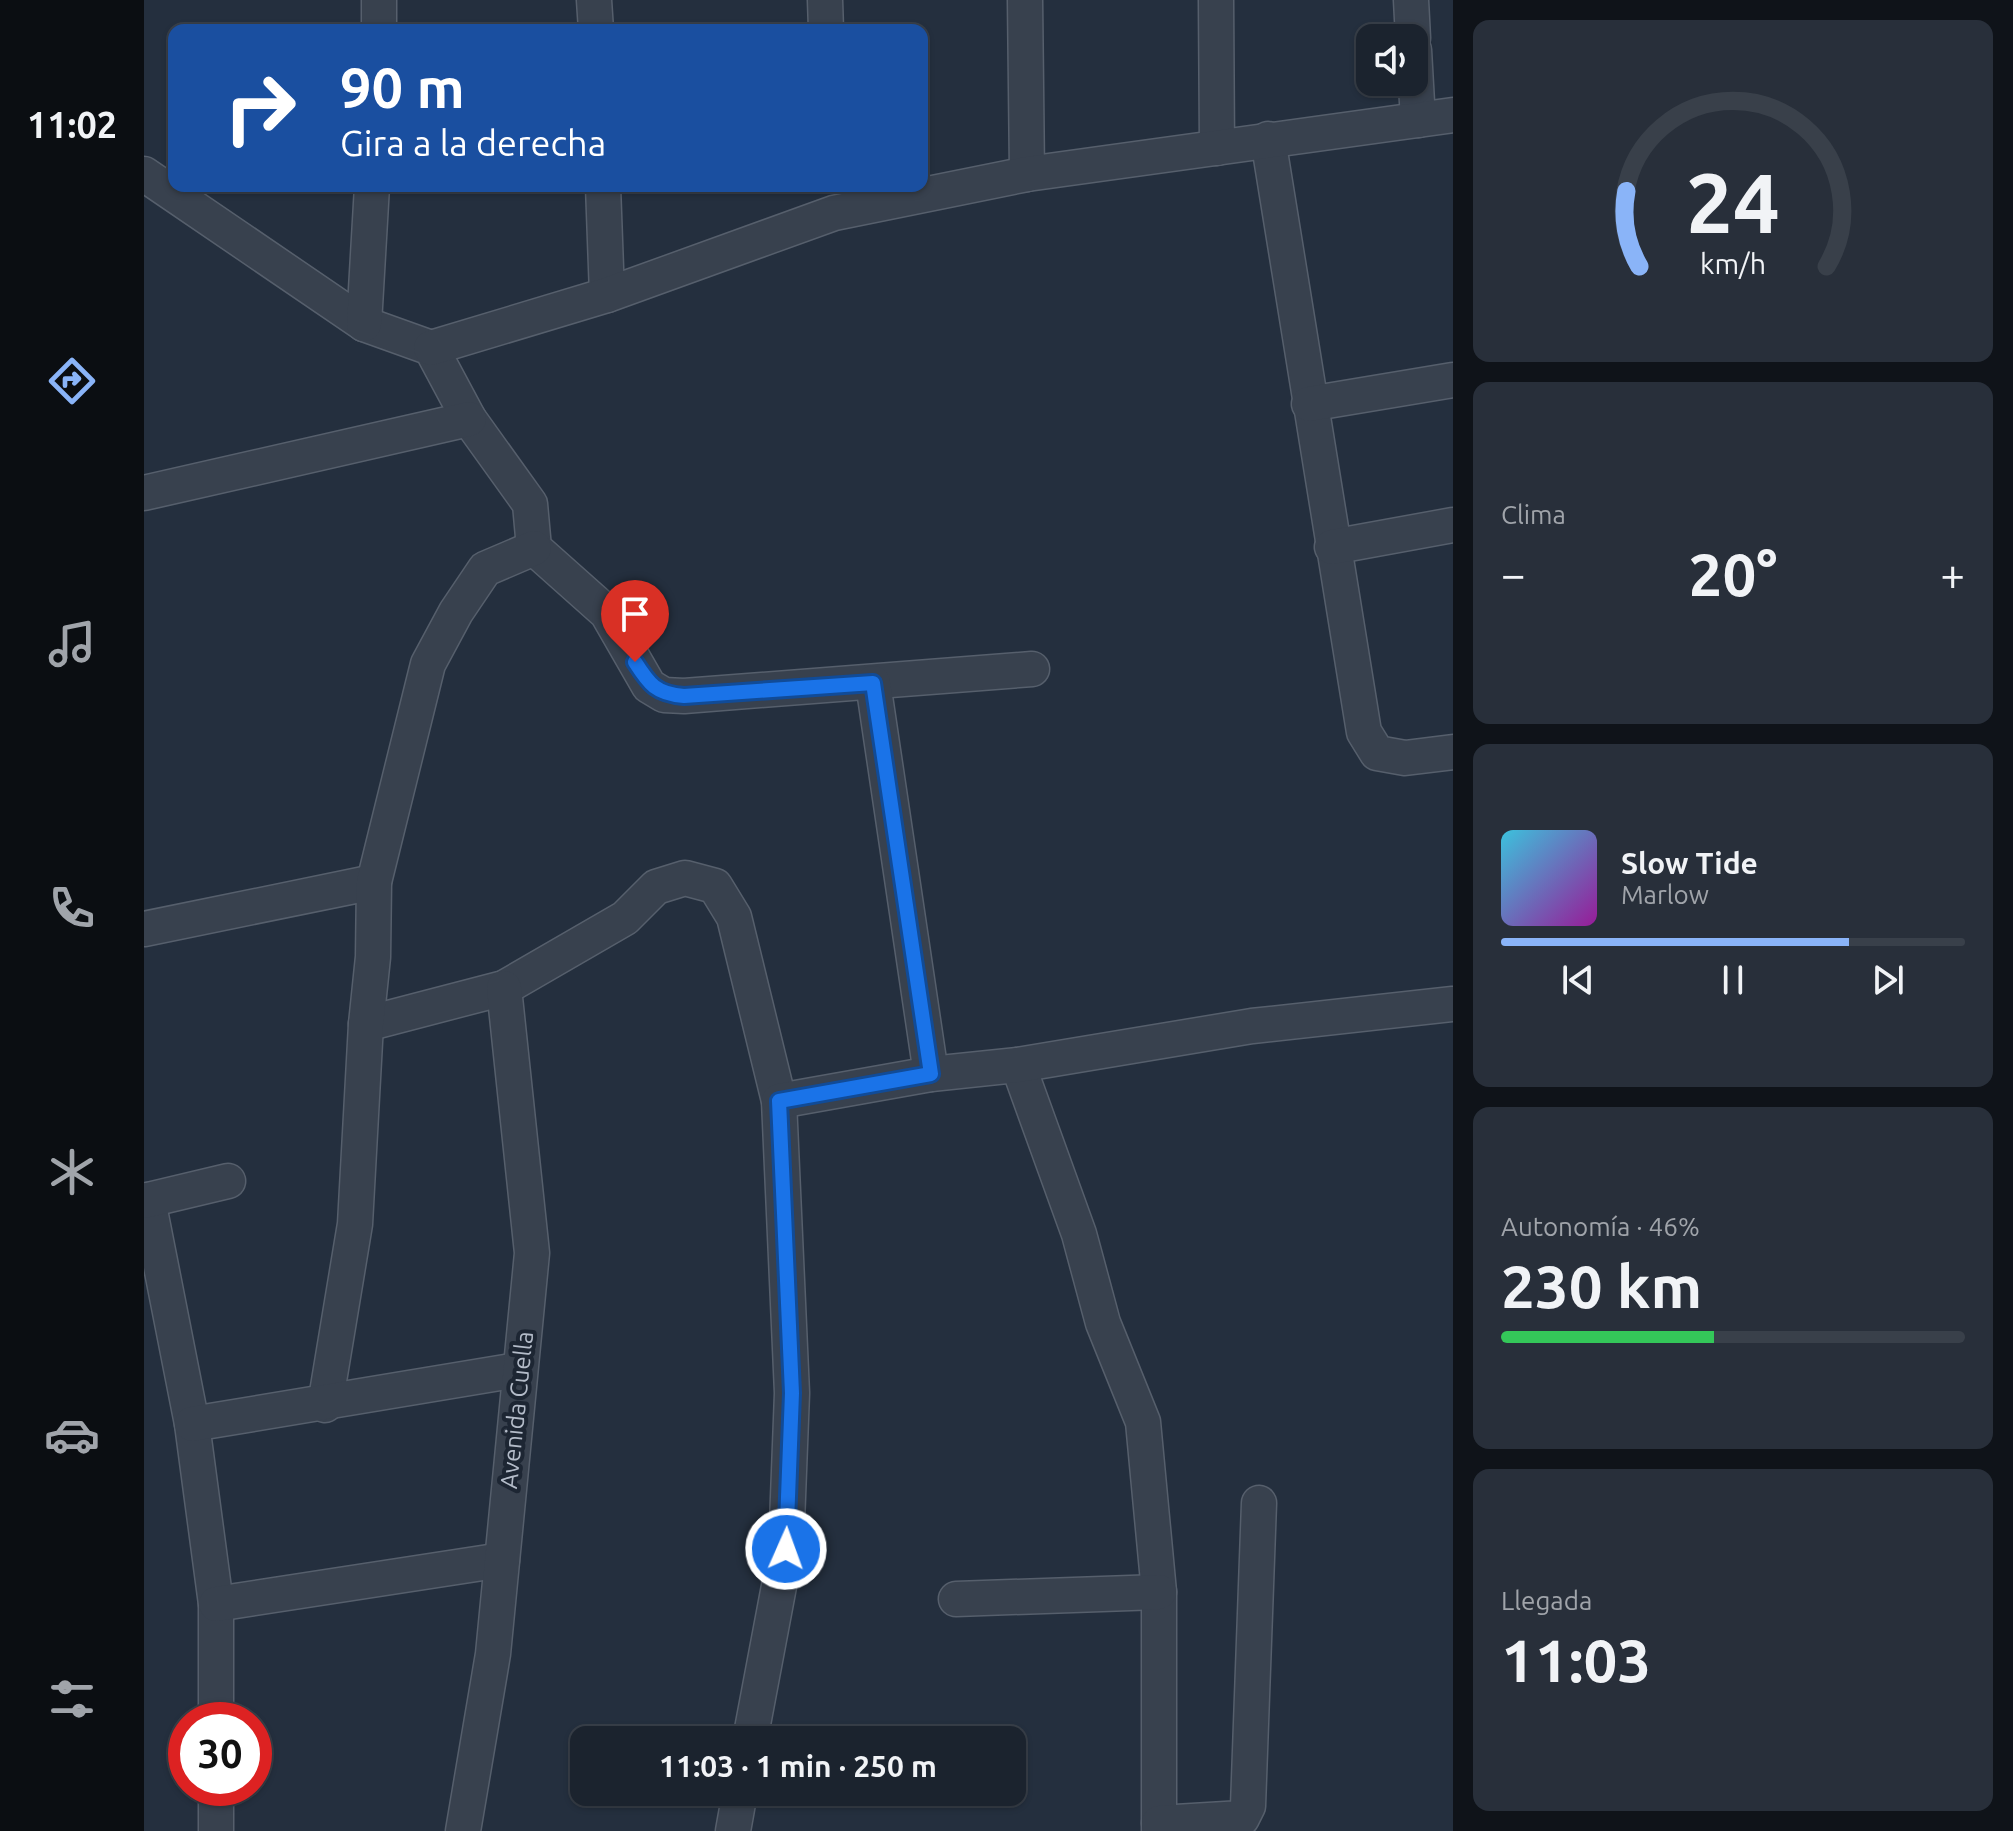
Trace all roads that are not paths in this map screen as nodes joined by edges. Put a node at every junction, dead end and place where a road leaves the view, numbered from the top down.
1 (379, 0) edge
2 (594, 0) edge
3 (825, 0) edge
4 (1025, 0) edge
5 (1216, 0) edge
6 (1411, 0) edge
7 (379, 24) edge
8 (596, 24) edge
9 (826, 24) edge
10 (1412, 24) edge
11 (1417, 96) edge
12 (1453, 115) edge
13 (1418, 120) junction
14 (1268, 139) junction
15 (1217, 148) junction
16 (144, 174) edge
17 (1027, 174) junction
18 (928, 187) edge
19 (168, 190) edge
20 (170, 192) edge
21 (372, 192) edge
22 (603, 192) edge
23 (887, 192) edge
24 (833, 199) edge
25 (607, 295) junction
26 (364, 324) junction
27 (431, 348) junction
28 (1453, 380) edge
29 (1309, 404) junction
30 (469, 419) junction
31 (144, 493) edge
32 (1453, 525) edge
33 (1332, 547) junction
34 (534, 548) junction
35 (1032, 669) dead end
36 (873, 683) junction
37 (1453, 752) edge
38 (374, 882) junction
39 (144, 929) edge
40 (504, 988) junction
41 (1453, 1004) edge
42 (366, 1024) junction
43 (1018, 1065) junction
44 (931, 1074) junction
45 (779, 1101) junction
46 (228, 1181) dead end
47 (146, 1201) edge
48 (518, 1370) junction
49 (325, 1405) junction
50 (192, 1424) junction
51 (1259, 1503) dead end
52 (502, 1560) junction
53 (1159, 1592) junction
54 (956, 1599) dead end
55 (216, 1604) junction
56 (216, 1702) edge
57 (753, 1726) edge
58 (216, 1806) edge
59 (737, 1806) edge
60 (1159, 1827) edge
61 (216, 1831) edge
62 (463, 1831) edge
63 (733, 1831) edge

1 - 7 street
2 - 8 street
3 - 9 street
4 - 17 street
5 - 15 street
6 - 10 street
11 - 13 street
12 - 13 street
13 - 14 street
14 - 15 street
14 - 29 street
15 - 17 street
16 - 19 street
17 - 18 street
20 - 26 street
21 - 26 street
22 - 25 street
23 - 24 street
24 - 25 street
25 - 27 street
26 - 27 street
27 - 30 street
28 - 29 street
29 - 33 street
30 - 31 street
30 - 34 street
32 - 33 street
33 - 37 street
34 - 36 street
34 - 38 street
35 - 36 street
36 - 44 street
38 - 39 street
38 - 42 street
40 - 42 street
40 - 45 street
40 - 48 street, Avenida Cuella
41 - 43 street
42 - 49 street
43 - 44 street
43 - 53 street
44 - 45 street
45 - 57 street
46 - 47 street
47 - 50 street
48 - 49 street
48 - 52 street, Avenida Cuella
49 - 50 street
50 - 55 street
51 - 60 street
52 - 55 street
52 - 62 street, Avenida Cuella
53 - 54 street
53 - 60 street
55 - 56 street
58 - 61 street
59 - 63 street

